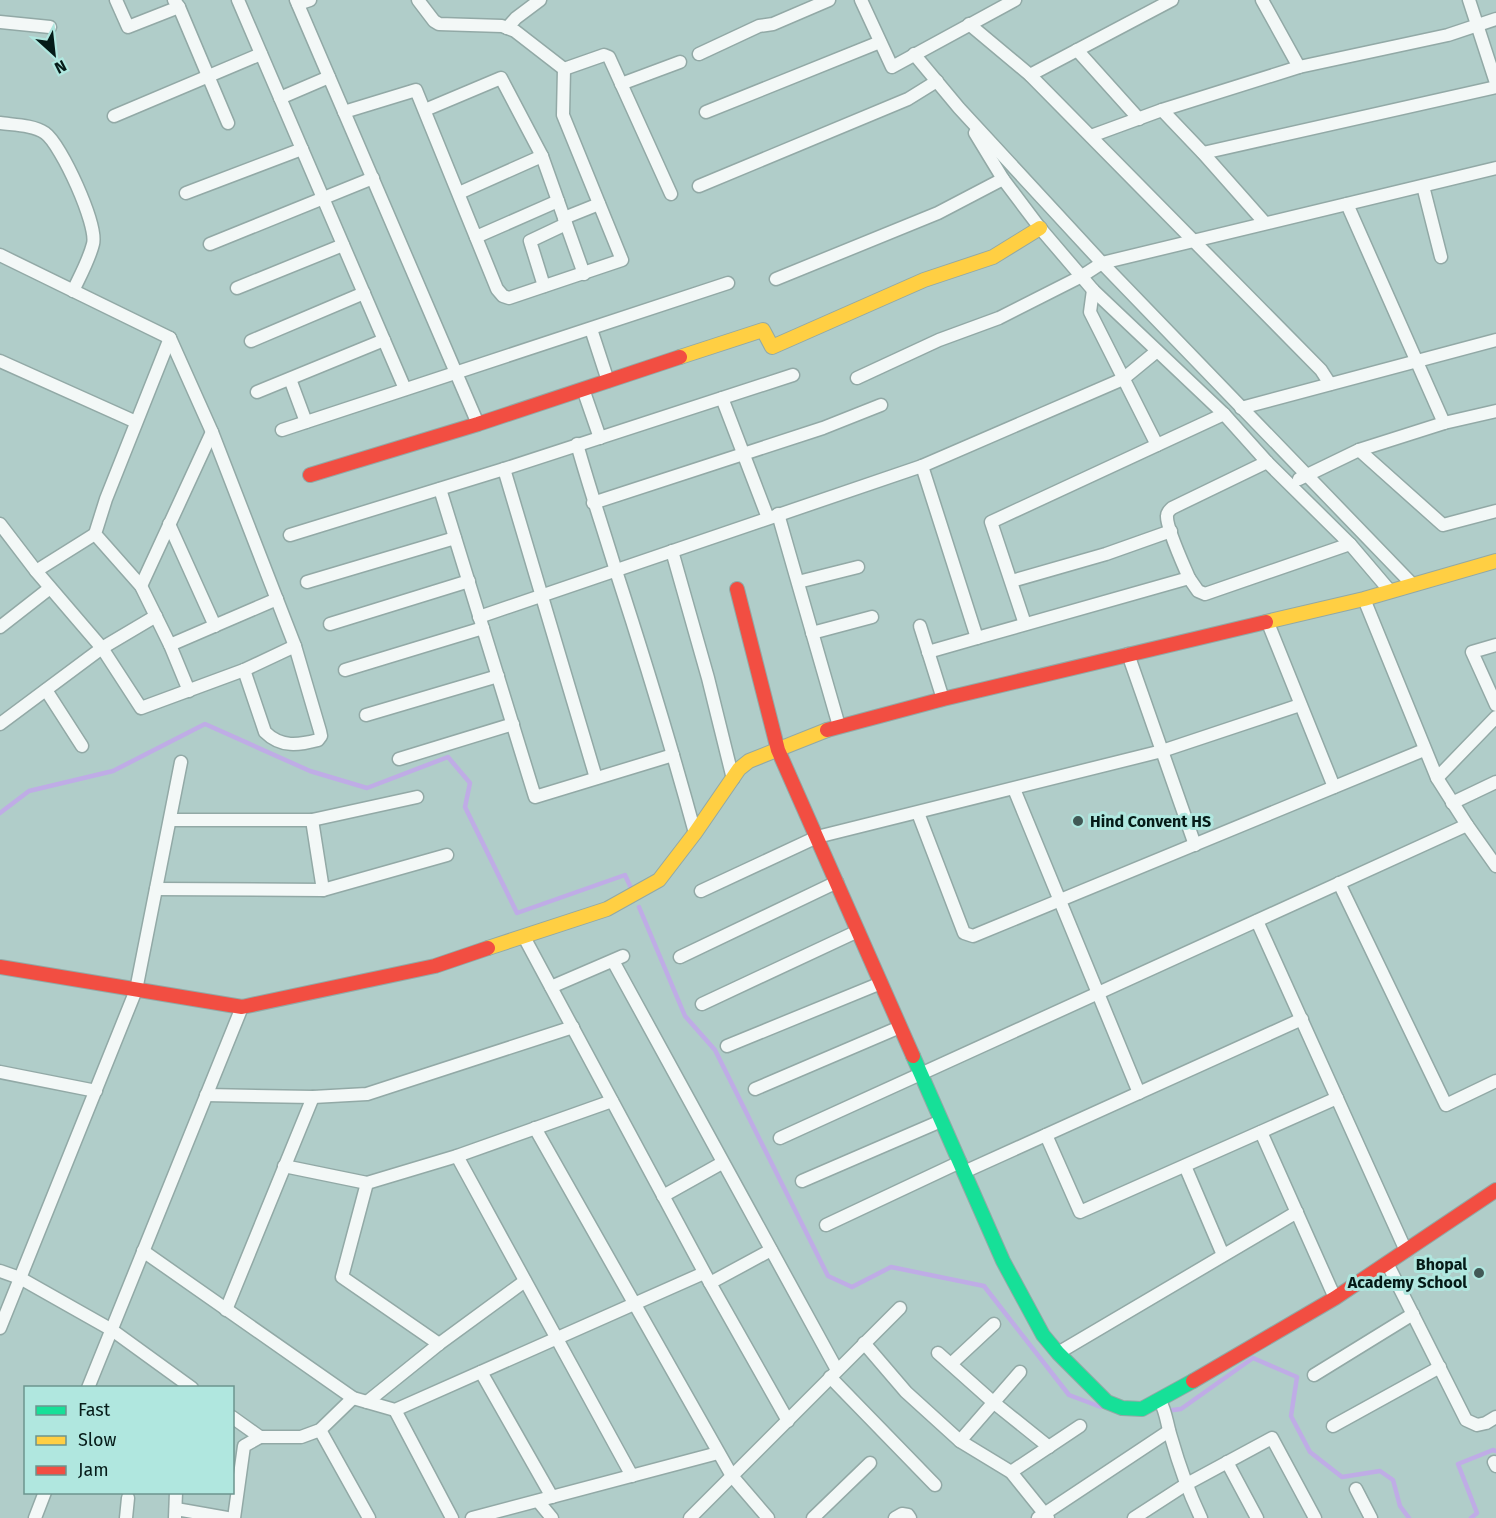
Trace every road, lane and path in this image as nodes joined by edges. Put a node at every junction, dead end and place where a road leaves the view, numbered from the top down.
1 (116, 0) edge
2 (238, 0) edge
3 (418, 0) edge
4 (540, 0) edge
5 (829, 0) edge
6 (861, 0) edge
7 (1015, 0) edge
8 (1172, 0) edge
9 (1262, 0) edge
10 (1469, 0) edge
11 (302, 1) edge
12 (177, 3) edge
13 (1496, 19) edge
14 (0, 22) edge
15 (969, 24) junction
16 (1478, 26) junction
17 (50, 27) dead end
18 (507, 28) junction
19 (880, 42) junction
20 (1077, 50) junction
21 (261, 54) junction
22 (699, 54) dead end
23 (914, 54) junction
24 (680, 62) dead end
25 (1299, 68) junction
26 (564, 69) junction
27 (1030, 75) junction
28 (208, 76) junction
29 (329, 77) junction
30 (937, 81) junction
31 (621, 84) junction
32 (1496, 85) edge
33 (280, 98) junction
34 (959, 108) junction
35 (424, 110) junction
36 (1162, 110) junction
37 (344, 112) junction
38 (706, 112) dead end
39 (114, 116) dead end
40 (1139, 119) junction
41 (0, 123) edge
42 (228, 123) dead end
43 (1091, 136) junction
44 (302, 149) junction
45 (1203, 153) junction
46 (542, 156) junction
47 (1496, 168) edge
48 (373, 178) junction
49 (1003, 178) junction
50 (699, 186) dead end
51 (1423, 186) junction
52 (186, 193) dead end
53 (459, 193) junction
54 (671, 194) dead end
55 (323, 198) junction
56 (558, 201) junction
57 (599, 204) junction
58 (1347, 204) junction
59 (565, 221) junction
60 (1265, 223) junction
61 (1040, 228) junction
62 (476, 237) junction
63 (1192, 241) junction
64 (210, 244) dead end
65 (343, 245) junction
66 (0, 255) edge
67 (1441, 257) dead end
68 (1102, 263) junction
69 (584, 274) junction
70 (1082, 276) junction
71 (776, 279) dead end
72 (728, 283) dead end
73 (544, 286) junction
74 (237, 288) dead end
75 (1093, 290) junction
76 (73, 291) junction
77 (364, 293) junction
78 (591, 329) junction
79 (170, 338) junction
80 (384, 340) junction
81 (1496, 340) edge
82 (251, 341) dead end
83 (1157, 351) junction
84 (0, 361) edge
85 (1417, 361) junction
86 (456, 372) junction
87 (793, 375) dead end
88 (857, 378) dead end
89 (290, 379) junction
90 (1123, 379) junction
91 (608, 381) junction
92 (1330, 384) junction
93 (405, 389) junction
94 (583, 389) junction
95 (257, 392) dead end
96 (722, 398) junction
97 (881, 405) dead end
98 (1241, 408) junction
99 (1496, 411) edge
100 (1224, 414) junction
101 (136, 422) junction
102 (306, 422) junction
103 (1444, 423) junction
104 (478, 424) junction
105 (282, 429) dead end
106 (212, 432) junction
107 (600, 438) junction
108 (577, 444) junction
109 (1157, 445) junction
110 (1359, 450) junction
111 (744, 453) junction
112 (1267, 462) junction
113 (922, 466) junction
114 (504, 469) junction
115 (310, 475) dead end
116 (1307, 476) junction
117 (1288, 483) junction
118 (440, 489) junction
119 (593, 503) junction
120 (1496, 511) edge
121 (773, 516) junction
122 (169, 524) junction
123 (1, 529) edge
124 (1171, 531) junction
125 (95, 534) junction
126 (290, 535) dead end
127 (455, 538) junction
128 (1350, 544) junction
129 (672, 551) junction
130 (1496, 561) edge
131 (858, 567) dead end
132 (616, 570) junction
133 (36, 571) junction
134 (1189, 578) junction
135 (468, 581) junction
136 (1012, 581) junction
137 (307, 582) dead end
138 (798, 582) junction
139 (1412, 585) junction
140 (141, 586) junction
141 (50, 588) junction
142 (737, 589) dead end
143 (1390, 591) junction
144 (542, 596) junction
145 (277, 599) junction
146 (1364, 599) junction
147 (156, 616) junction
148 (872, 617) dead end
149 (481, 622) junction
150 (330, 624) dead end
151 (1025, 624) junction
152 (1268, 624) junction
153 (215, 626) junction
154 (920, 626) dead end
155 (0, 627) edge
156 (812, 633) junction
157 (977, 638) junction
158 (170, 645) junction
159 (1496, 645) edge
160 (295, 646) junction
161 (102, 648) junction
162 (928, 652) junction
163 (1128, 654) junction
164 (244, 670) junction
165 (345, 670) dead end
166 (498, 676) junction
167 (46, 690) junction
168 (189, 691) junction
169 (943, 699) junction
170 (1300, 705) junction
171 (1496, 705) edge
172 (366, 714) dead end
173 (1496, 717) edge
174 (0, 724) edge
175 (513, 724) junction
176 (839, 726) junction
177 (82, 746) dead end
178 (778, 750) junction
179 (1424, 750) junction
180 (1162, 751) junction
181 (673, 755) junction
182 (399, 759) dead end
183 (181, 762) dead end
184 (596, 778) junction
185 (1437, 778) junction
186 (732, 779) junction
187 (1496, 782) edge
188 (1334, 787) junction
189 (1014, 789) junction
190 (417, 797) dead end
191 (1452, 803) junction
192 (918, 813) junction
193 (170, 820) junction
194 (312, 820) junction
195 (1467, 825) junction
196 (695, 833) junction
197 (817, 837) junction
198 (1195, 845) junction
199 (447, 855) dead end
200 (1496, 866) edge
201 (837, 882) junction
202 (1339, 883) junction
203 (156, 889) junction
204 (323, 890) junction
205 (701, 891) dead end
206 (1059, 899) junction
207 (1257, 921) junction
208 (858, 931) junction
209 (524, 937) junction
210 (680, 957) dead end
211 (0, 967) edge
212 (881, 983) junction
213 (551, 987) junction
214 (136, 990) junction
215 (1098, 993) junction
216 (702, 1004) dead end
217 (242, 1007) junction
218 (1302, 1019) junction
219 (573, 1027) junction
220 (900, 1027) junction
221 (727, 1046) dead end
222 (0, 1072) edge
223 (921, 1074) junction
224 (1496, 1081) edge
225 (755, 1089) dead end
226 (96, 1091) junction
227 (1139, 1093) junction
228 (207, 1095) junction
229 (313, 1097) junction
230 (1338, 1098) junction
231 (612, 1101) junction
232 (941, 1120) junction
233 (535, 1128) junction
234 (1261, 1132) junction
235 (1046, 1134) junction
236 (780, 1138) dead end
237 (457, 1156) junction
238 (722, 1163) junction
239 (284, 1166) junction
240 (1185, 1166) junction
241 (962, 1167) junction
242 (802, 1181) dead end
243 (367, 1183) junction
244 (1496, 1190) edge
245 (663, 1196) junction
246 (1297, 1212) junction
247 (826, 1225) dead end
248 (771, 1250) junction
249 (143, 1251) junction
250 (1406, 1251) junction
251 (1223, 1255) junction
252 (1387, 1263) junction
253 (0, 1271) edge
254 (20, 1278) junction
255 (707, 1278) junction
256 (525, 1281) junction
257 (1335, 1298) junction
258 (634, 1304) junction
259 (900, 1308) dead end
260 (225, 1310) junction
261 (1413, 1314) junction
262 (994, 1324) dead end
263 (0, 1328) edge
264 (112, 1330) junction
265 (557, 1339) junction
266 (439, 1344) junction
267 (864, 1344) junction
268 (938, 1353) dead end
269 (1059, 1353) junction
270 (951, 1364) junction
271 (1440, 1367) junction
272 (481, 1372) junction
273 (1020, 1372) dead end
274 (833, 1373) junction
275 (1314, 1375) dead end
276 (89, 1386) edge
277 (189, 1386) edge
278 (353, 1398) junction
279 (367, 1402) junction
280 (993, 1402) junction
281 (1161, 1403) junction
282 (394, 1410) junction
283 (1496, 1417) edge
284 (234, 1418) edge
285 (788, 1421) junction
286 (1080, 1426) dead end
287 (1333, 1426) dead end
288 (320, 1430) junction
289 (1168, 1430) junction
290 (260, 1437) junction
291 (960, 1441) junction
292 (1049, 1447) junction
293 (718, 1453) junction
294 (1227, 1462) junction
295 (870, 1463) dead end
296 (1011, 1472) junction
297 (632, 1476) junction
298 (732, 1476) junction
299 (935, 1485) dead end
300 (1185, 1485) junction
301 (1356, 1489) dead end
302 (44, 1494) edge
303 (176, 1494) edge
304 (552, 1497) junction
305 (128, 1498) dead end
306 (538, 1501) junction
307 (827, 1513) edge
308 (175, 1514) edge
309 (1043, 1517) edge
310 (35, 1518) edge
311 (126, 1518) edge
312 (227, 1518) edge
313 (234, 1518) edge
314 (369, 1518) edge
315 (452, 1518) edge
316 (472, 1518) edge
317 (552, 1518) edge
318 (690, 1518) edge
319 (768, 1518) edge
320 (813, 1518) edge
321 (895, 1518) edge
322 (910, 1518) edge
323 (1134, 1518) edge
324 (1201, 1518) edge
325 (1257, 1518) edge
326 (1315, 1518) edge
327 (1371, 1518) edge

1 - 12 street
2 - 21 street
3 - 18 street
4 - 18 street
5 - 22 street
6 - 19 street
7 - 15 street
8 - 20 street
9 - 25 street
10 - 16 street
11 - 29 street
12 - 28 street
13 - 16 street
14 - 17 street
15 - 23 street
15 - 27 street
16 - 25 street
16 - 32 street
18 - 26 street
19 - 23 street
19 - 38 street
20 - 27 street
20 - 40 street
21 - 28 street
21 - 33 street
23 - 30 street
24 - 31 street
25 - 36 street
26 - 31 street
26 - 57 street
27 - 43 street
28 - 39 street
28 - 42 street
29 - 33 street
29 - 37 street
30 - 34 street
30 - 50 street
31 - 54 street
32 - 45 street
33 - 44 street
34 - 49 street
34 - 68 street
35 - 37 street
35 - 46 street
35 - 53 street
36 - 40 street
36 - 45 street
37 - 48 street
40 - 43 street
41 - 76 street
43 - 63 street
44 - 52 street
44 - 55 street
45 - 60 street
46 - 53 street
46 - 56 street
47 - 51 street
48 - 55 street
48 - 86 street
49 - 61 street
49 - 71 street
51 - 58 street
51 - 67 street
53 - 62 street
55 - 64 street
55 - 65 street
56 - 59 street
56 - 62 street
57 - 59 street
57 - 69 street
58 - 60 street
58 - 85 street
59 - 69 street
59 - 73 street
60 - 63 street
61 - 70 street
61 - 91 street
62 - 73 street
63 - 68 street
63 - 92 street
65 - 74 street
65 - 77 street
66 - 76 street
68 - 70 street
68 - 98 street
69 - 73 street
70 - 75 street
70 - 88 street
72 - 78 street
75 - 83 street
75 - 90 street
76 - 79 street
77 - 80 street
77 - 82 street
78 - 86 street
78 - 91 street
79 - 101 street
79 - 106 street
80 - 89 street
80 - 93 street
81 - 85 street
83 - 90 street
83 - 100 street
84 - 101 street
85 - 92 street
85 - 103 street
86 - 93 street
86 - 104 street
87 - 96 street
89 - 95 street
89 - 102 street
90 - 109 street
90 - 113 street
91 - 94 street
92 - 98 street
93 - 102 street
94 - 104 street
94 - 107 street
96 - 107 street
96 - 111 street
97 - 111 street
98 - 116 street
99 - 103 street
100 - 109 street
100 - 112 street
101 - 125 street
102 - 105 street
103 - 110 street
104 - 115 street
106 - 122 street
106 - 145 street
107 - 108 street
108 - 114 street
108 - 119 street
109 - 136 street
110 - 116 street
110 - 120 street
111 - 119 street
111 - 121 street
112 - 117 street
112 - 124 street
113 - 121 street
113 - 157 street
114 - 118 street
114 - 144 street
116 - 117 street
116 - 139 street
117 - 128 street
118 - 126 street
118 - 127 street
119 - 132 street
121 - 129 street
121 - 138 street
122 - 140 street
122 - 153 street
123 - 133 street
124 - 134 street
124 - 136 street
125 - 133 street
125 - 140 street
127 - 135 street
127 - 137 street
128 - 134 street
128 - 143 street
129 - 132 street
129 - 186 street
130 - 139 street
131 - 138 street
132 - 144 street
132 - 181 street
133 - 141 street
134 - 151 street
135 - 149 street
135 - 150 street
136 - 151 street
138 - 156 street
139 - 143 street
140 - 147 street
141 - 155 street
141 - 161 street
142 - 178 street
143 - 146 street
144 - 149 street
144 - 184 street
145 - 153 street
145 - 160 street
146 - 152 street
146 - 179 street
147 - 158 street
147 - 161 street
148 - 156 street
149 - 165 street
149 - 166 street
151 - 157 street
152 - 163 street
152 - 170 street
153 - 158 street
154 - 162 street
156 - 176 street
157 - 162 street
158 - 168 street
159 - 171 street
160 - 164 street
160 - 164 street
161 - 167 street
161 - 168 street
162 - 169 street
163 - 169 street
163 - 180 street
164 - 168 street
166 - 172 street
166 - 175 street
167 - 174 street
167 - 177 street
169 - 176 street
170 - 180 street
170 - 188 street
173 - 185 street
175 - 182 street
175 - 184 street
176 - 178 street
178 - 186 street
178 - 197 street
179 - 185 street
179 - 188 street
180 - 189 street
180 - 198 street
181 - 184 street
181 - 196 street
183 - 193 street
185 - 191 street
186 - 196 street
187 - 191 street
188 - 198 street
189 - 192 street
189 - 206 street
190 - 194 street
191 - 195 street
192 - 197 street
192 - 206 street
193 - 194 street
193 - 203 street
194 - 204 street
195 - 200 street
195 - 202 street
196 - 209 street
197 - 201 street
197 - 205 street
198 - 206 street
199 - 204 street
201 - 208 street
201 - 210 street
202 - 207 street
202 - 224 street
203 - 204 street
203 - 214 street
206 - 215 street
207 - 215 street
207 - 218 street
208 - 212 street
208 - 216 street
209 - 213 street
209 - 217 street
211 - 214 street
212 - 220 street
212 - 221 street
213 - 219 street
213 - 238 street
214 - 217 street
214 - 226 street
215 - 223 street
215 - 227 street
217 - 228 street
218 - 227 street
218 - 230 street
219 - 229 street
219 - 231 street
220 - 223 street
220 - 225 street
222 - 226 street
223 - 232 street
223 - 236 street
226 - 254 street
227 - 235 street
228 - 229 street
228 - 249 street
229 - 239 street
230 - 234 street
230 - 250 street
231 - 233 street
231 - 245 street
232 - 241 street
232 - 242 street
233 - 237 street
233 - 258 street
234 - 240 street
234 - 246 street
235 - 240 street
235 - 241 street
237 - 243 street
237 - 256 street
238 - 245 street
238 - 248 street
239 - 243 street
239 - 260 street
240 - 251 street
241 - 247 street
241 - 269 street
243 - 266 street
244 - 250 street
245 - 255 street
246 - 251 street
246 - 257 street
248 - 255 street
248 - 274 street
249 - 260 street
249 - 264 street
250 - 252 street
251 - 269 street
252 - 257 street
252 - 261 street
253 - 254 street
254 - 263 street
254 - 264 street
255 - 258 street
255 - 285 street
256 - 265 street
256 - 266 street
257 - 281 street
258 - 265 street
258 - 293 street
259 - 267 street
260 - 278 street
261 - 271 street
261 - 275 street
262 - 270 street
264 - 276 street
264 - 277 street
265 - 272 street
265 - 297 street
266 - 279 street
267 - 274 street
267 - 291 street
268 - 270 street
269 - 281 street
270 - 280 street
271 - 283 street
271 - 287 street
272 - 282 street
272 - 304 street
273 - 280 street
274 - 285 street
274 - 299 street
278 - 279 street
278 - 288 street
279 - 282 street
280 - 291 street
280 - 292 street
281 - 289 street
282 - 315 street
284 - 290 street
285 - 298 street
286 - 292 street
288 - 290 street
288 - 314 street
289 - 300 street
289 - 309 street
290 - 313 street
291 - 296 street
292 - 296 street
293 - 297 street
293 - 298 street
294 - 300 street
294 - 325 street
294 - 326 street
295 - 307 street
296 - 309 street
297 - 304 street
298 - 318 street
298 - 319 street
300 - 323 street
300 - 324 street
301 - 327 street
302 - 310 street
303 - 308 street
304 - 306 street
305 - 311 street
306 - 316 street
306 - 317 street
307 - 320 street
308 - 312 street
321 - 322 street

